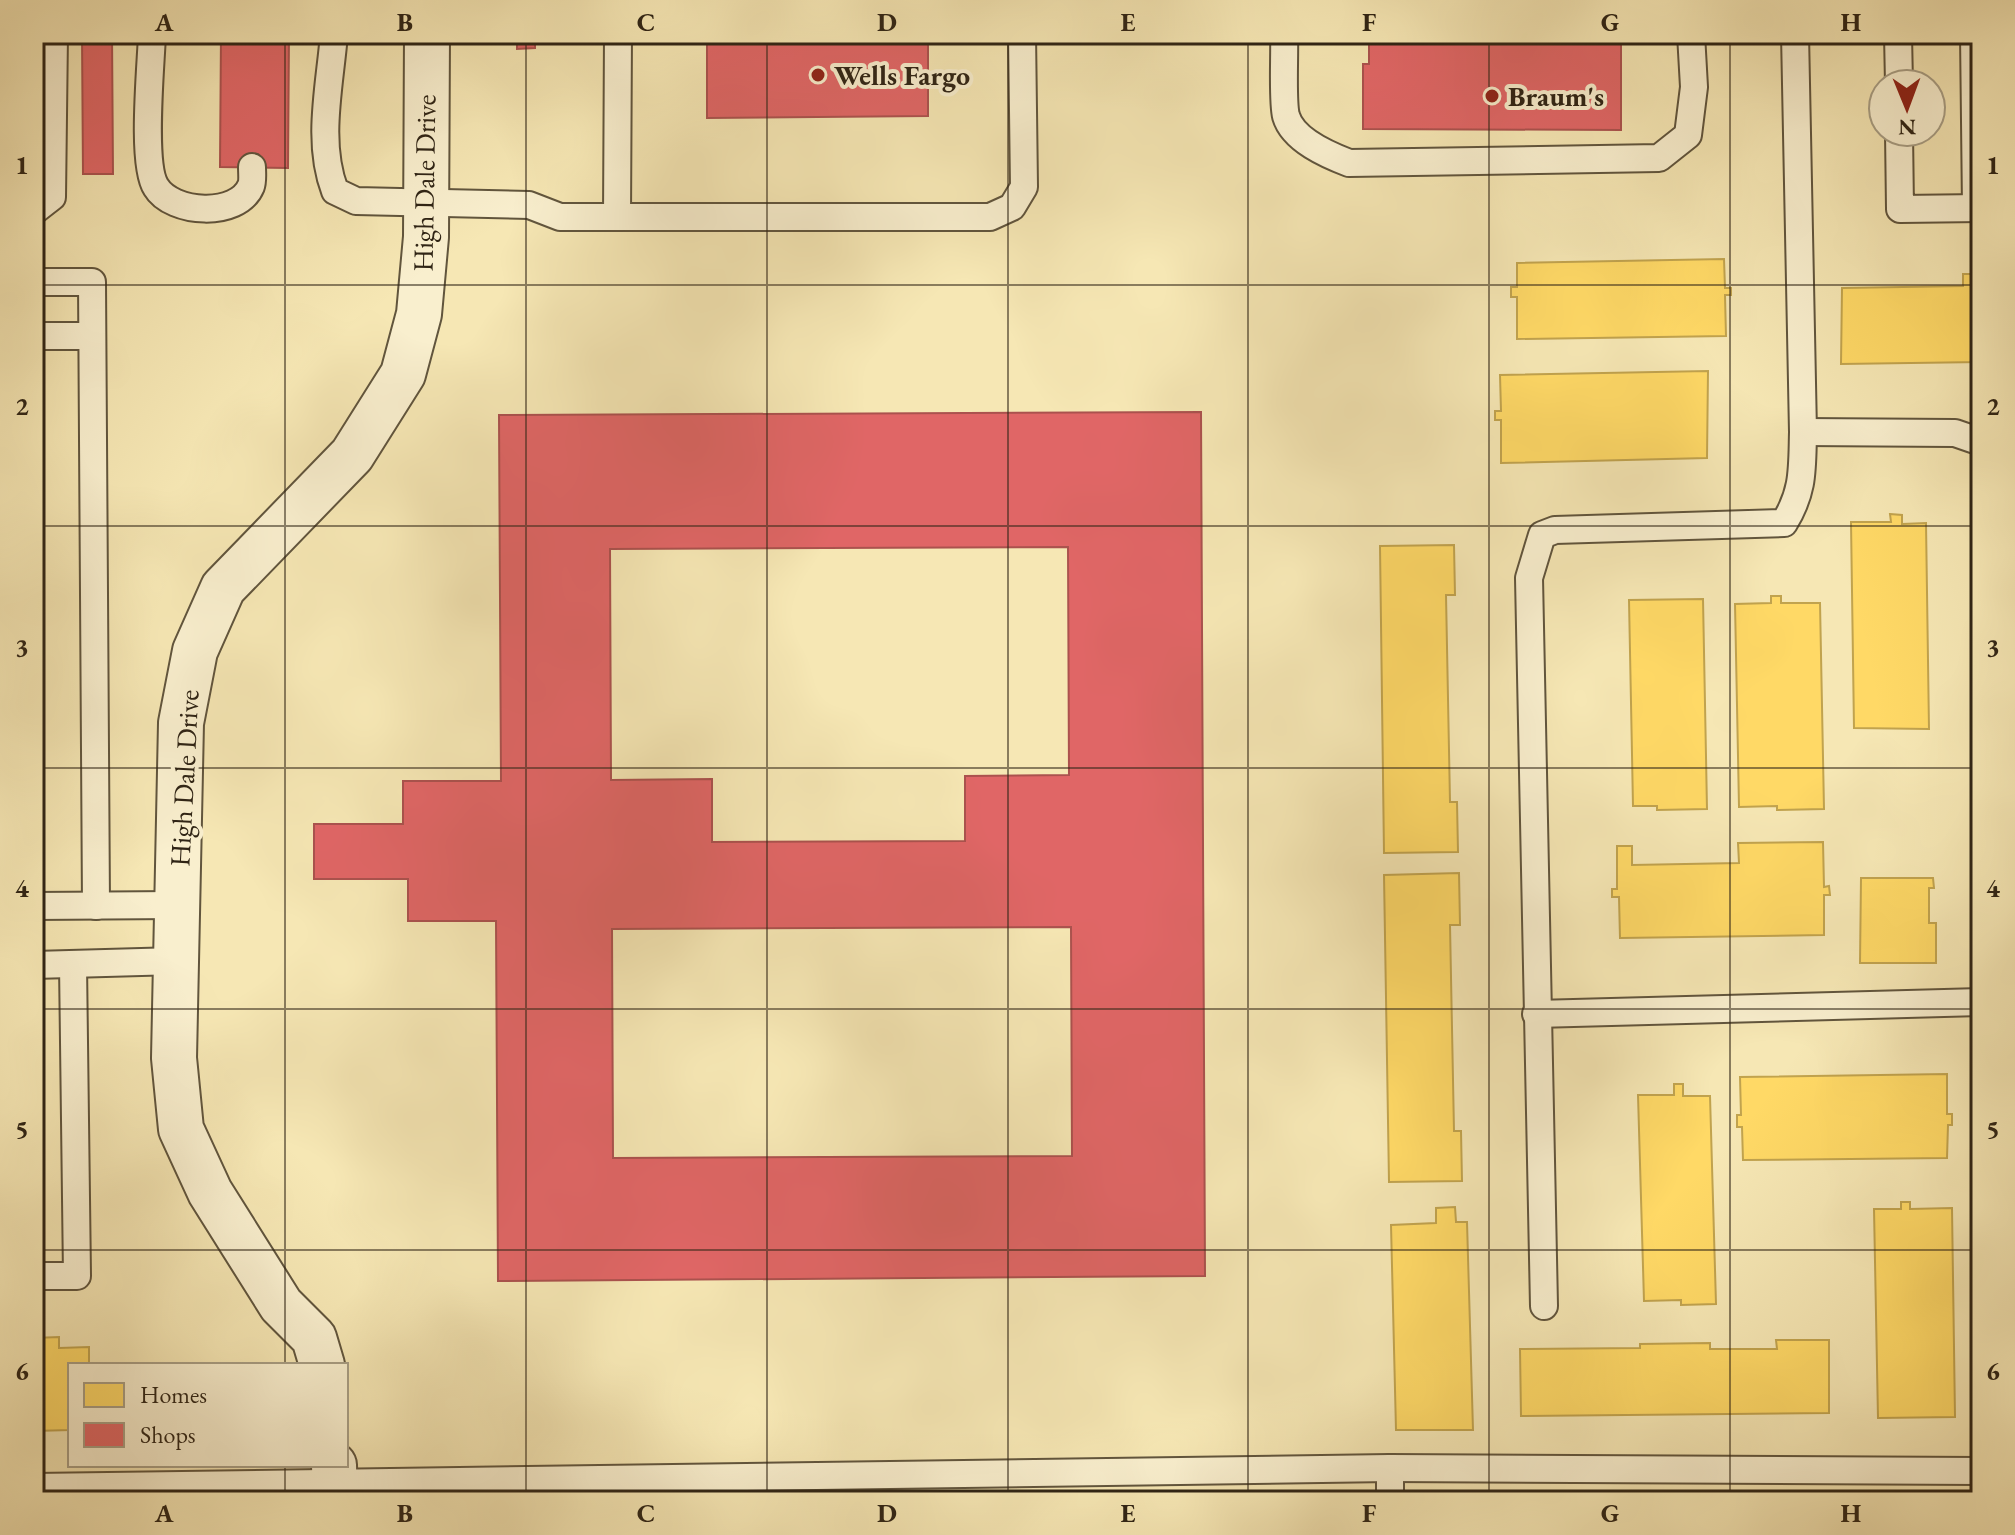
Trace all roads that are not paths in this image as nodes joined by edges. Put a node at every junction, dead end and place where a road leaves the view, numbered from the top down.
1 (54, 34) edge
2 (152, 34) edge
3 (334, 34) edge
4 (427, 34) edge
5 (618, 34) edge
6 (1022, 34) edge
7 (1284, 34) edge
8 (1691, 34) edge
9 (1795, 34) edge
10 (1898, 34) edge
11 (1974, 34) edge
12 (1899, 68) edge
13 (1899, 148) edge
14 (252, 167) dead end
15 (426, 204) junction
16 (1978, 208) edge
17 (34, 211) edge
18 (617, 217) junction
19 (34, 282) edge
20 (34, 336) edge
21 (92, 336) junction
22 (1803, 432) junction
23 (1981, 442) edge
24 (177, 905) junction
25 (34, 906) edge
26 (96, 906) junction
27 (177, 961) junction
28 (73, 964) junction
29 (34, 965) edge
30 (1981, 1002) edge
31 (1536, 1014) junction
32 (34, 1276) edge
33 (1544, 1306) dead end
34 (321, 1363) edge
35 (1390, 1468) junction
36 (1981, 1471) edge
37 (334, 1483) edge
38 (34, 1487) edge
39 (1390, 1501) edge

1 - 17 lane
2 - 14 lane
3 - 15 lane
4 - 15 street, High Dale Drive
5 - 18 lane
6 - 18 lane
7 - 8 lane
9 - 22 lane
10 - 12 lane
11 - 16 lane
13 - 16 lane
15 - 18 lane
15 - 24 street, High Dale Drive
19 - 21 lane
20 - 21 lane
21 - 26 lane
22 - 23 lane
22 - 31 lane
24 - 26 lane
24 - 27 street, High Dale Drive
25 - 26 lane
27 - 28 lane
27 - 34 street, High Dale Drive
28 - 29 lane
28 - 32 lane
30 - 31 lane
31 - 33 lane
35 - 36 lane
35 - 37 lane
35 - 39 lane
37 - 38 lane

